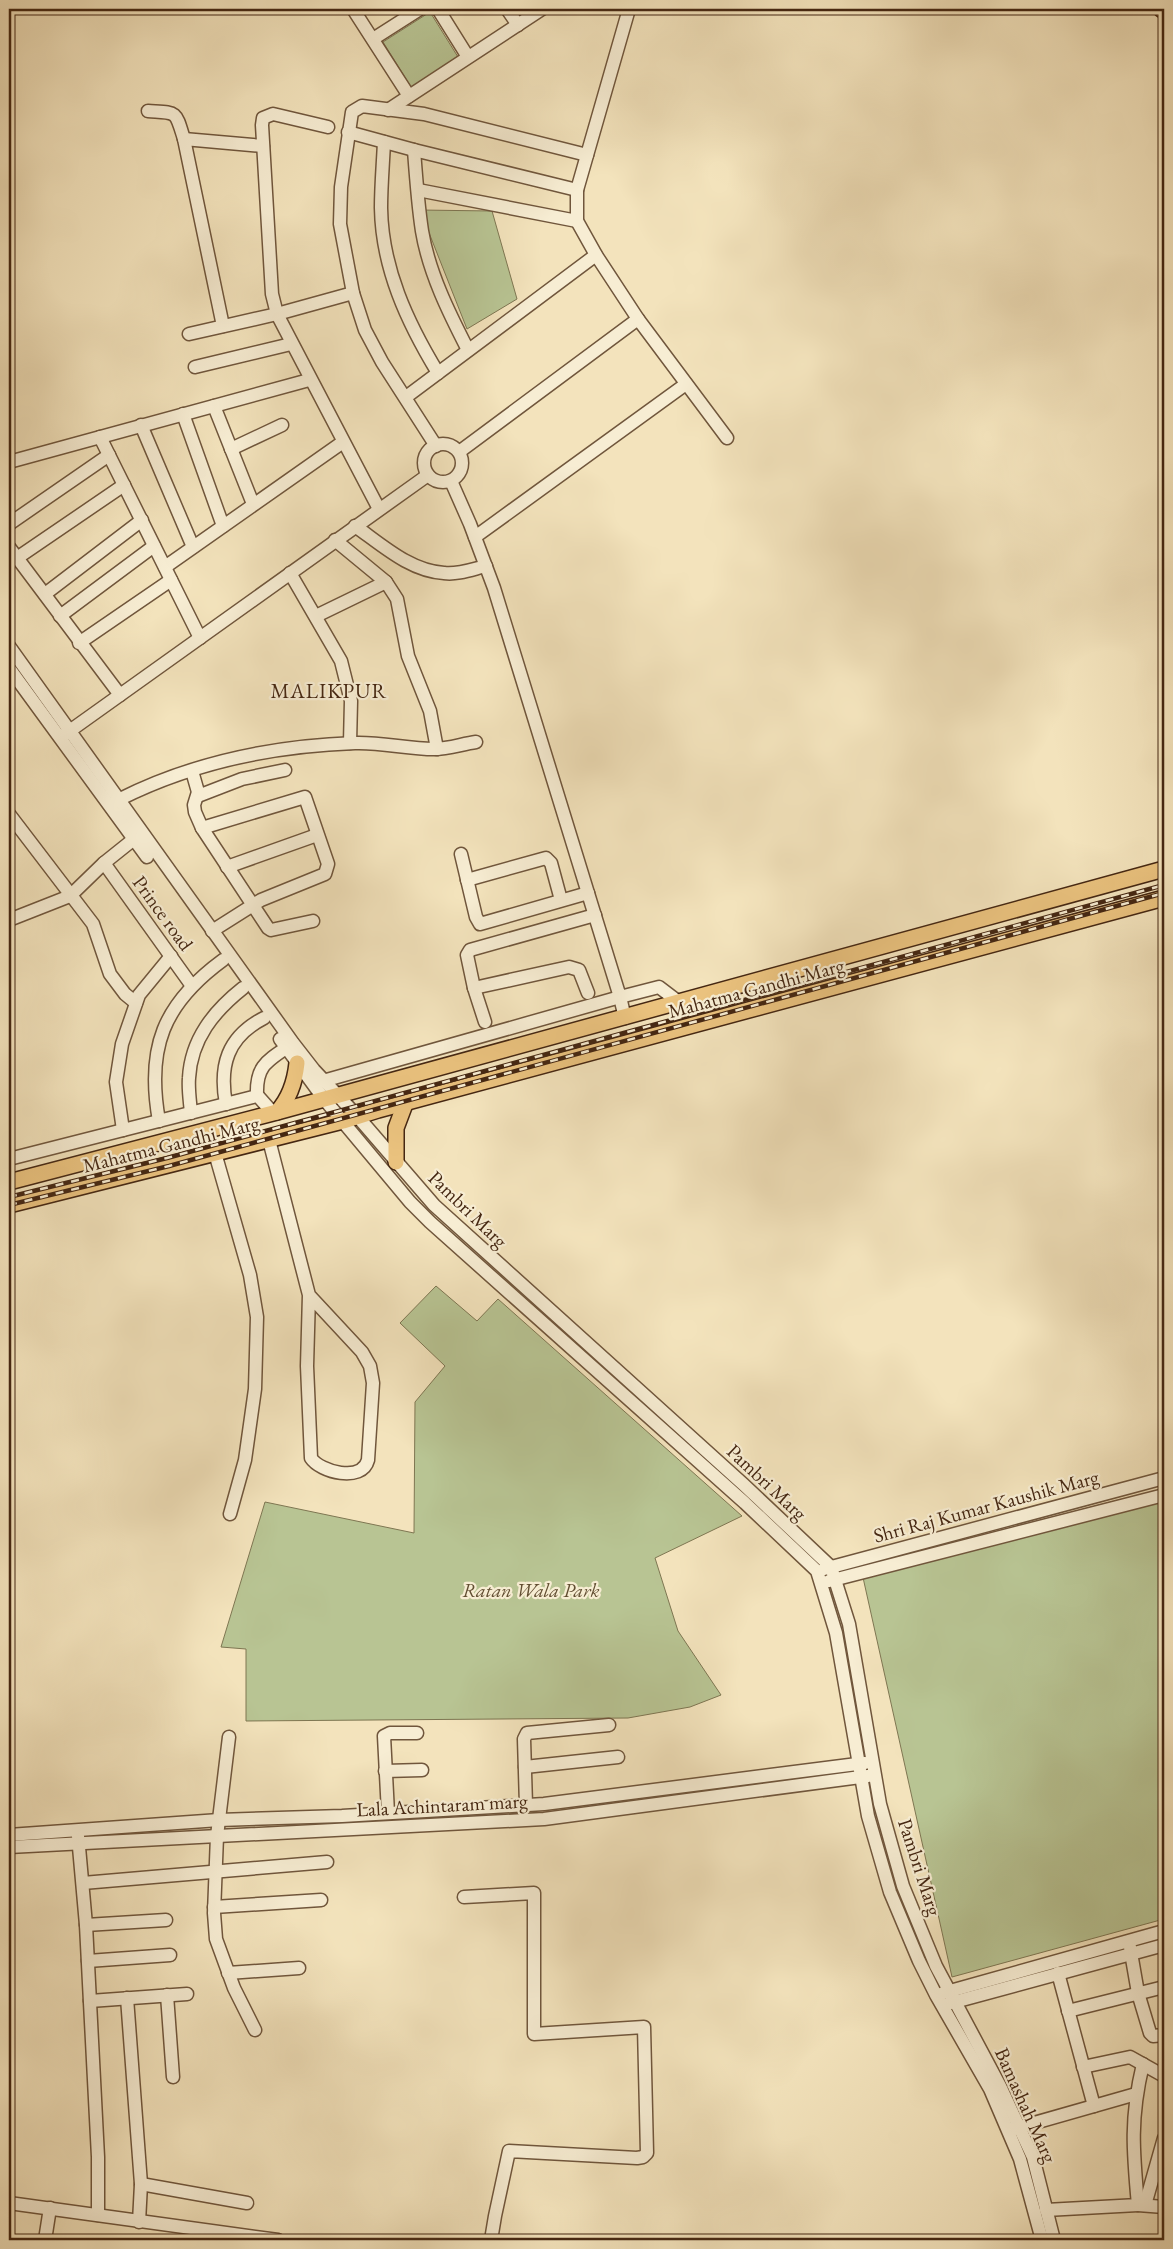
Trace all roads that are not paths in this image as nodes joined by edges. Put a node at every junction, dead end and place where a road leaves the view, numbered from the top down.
1 (353, 9) edge
2 (420, 9) edge
3 (438, 9) edge
4 (507, 9) edge
5 (542, 9) edge
6 (629, 9) edge
7 (1161, 9) edge
8 (1164, 11) edge
9 (518, 25) junction
10 (372, 39) junction
11 (468, 57) junction
12 (409, 96) junction
13 (388, 110) junction
14 (148, 111) dead end
15 (328, 127) dead end
16 (348, 132) junction
17 (184, 139) junction
18 (384, 142) junction
19 (263, 146) junction
20 (414, 150) junction
21 (587, 155) junction
22 (418, 190) junction
23 (577, 190) junction
24 (577, 222) junction
25 (596, 255) junction
26 (353, 293) junction
27 (276, 314) junction
28 (638, 319) junction
29 (223, 326) junction
30 (189, 334) dead end
31 (291, 344) junction
32 (468, 350) junction
33 (195, 367) dead end
34 (438, 373) junction
35 (309, 380) junction
36 (686, 384) junction
37 (406, 397) junction
38 (214, 406) junction
39 (184, 414) junction
40 (142, 425) junction
41 (282, 425) dead end
42 (100, 437) junction
43 (727, 438) dead end
44 (343, 442) junction
45 (436, 446) junction
46 (231, 449) junction
47 (459, 452) junction
48 (109, 455) junction
49 (9, 462) edge
50 (428, 475) junction
51 (451, 481) junction
52 (124, 485) junction
53 (253, 504) junction
54 (379, 509) junction
55 (142, 520) junction
56 (9, 524) edge
57 (223, 526) junction
58 (355, 526) junction
59 (475, 537) junction
60 (335, 540) junction
61 (154, 546) junction
62 (9, 547) edge
63 (193, 547) junction
64 (17, 558) junction
65 (486, 566) junction
66 (165, 567) junction
67 (290, 573) junction
68 (171, 580) junction
69 (386, 582) junction
70 (45, 594) junction
71 (60, 616) junction
72 (316, 616) junction
73 (200, 638) junction
74 (79, 643) junction
75 (10, 650) edge
76 (9, 668) edge
77 (120, 695) junction
78 (65, 735) junction
79 (476, 742) dead end
80 (350, 743) junction
81 (437, 749) junction
82 (285, 770) dead end
83 (192, 771) junction
84 (198, 796) junction
85 (118, 800) junction
86 (9, 814) edge
87 (202, 828) junction
88 (14, 830) edge
89 (317, 834) junction
90 (134, 839) junction
91 (460, 854) dead end
92 (104, 863) junction
93 (227, 866) junction
94 (1164, 869) edge
95 (467, 880) junction
96 (588, 893) junction
97 (70, 896) junction
98 (1164, 898) edge
99 (561, 900) junction
100 (252, 905) junction
101 (595, 915) junction
102 (9, 920) edge
103 (313, 921) dead end
104 (212, 931) junction
105 (171, 956) junction
106 (223, 960) junction
107 (192, 986) junction
108 (243, 988) junction
109 (474, 988) junction
110 (588, 993) dead end
111 (620, 998) junction
112 (136, 1003) junction
113 (680, 1003) junction
114 (264, 1018) junction
115 (625, 1018) junction
116 (485, 1022) dead end
117 (286, 1048) junction
118 (297, 1062) junction
119 (323, 1080) junction
120 (257, 1095) junction
121 (331, 1097) junction
122 (226, 1104) junction
123 (405, 1104) junction
124 (191, 1112) junction
125 (275, 1113) junction
126 (358, 1117) junction
127 (159, 1121) junction
128 (343, 1121) junction
129 (124, 1130) junction
130 (269, 1140) junction
131 (215, 1153) junction
132 (9, 1159) edge
133 (396, 1162) junction
134 (9, 1182) edge
135 (9, 1205) edge
136 (309, 1295) junction
137 (605, 1369) junction
138 (1160, 1479) edge
139 (1162, 1496) edge
140 (230, 1514) dead end
141 (834, 1573) junction
142 (820, 1577) junction
143 (609, 1725) dead end
144 (417, 1733) dead end
145 (228, 1737) dead end
146 (618, 1757) dead end
147 (525, 1767) junction
148 (874, 1769) junction
149 (422, 1770) dead end
150 (385, 1771) junction
151 (860, 1771) junction
152 (526, 1805) junction
153 (388, 1813) junction
154 (219, 1820) junction
155 (9, 1835) edge
156 (217, 1836) junction
157 (78, 1837) junction
158 (9, 1847) edge
159 (327, 1862) dead end
160 (216, 1870) junction
161 (83, 1883) junction
162 (464, 1896) dead end
163 (321, 1900) dead end
164 (214, 1907) junction
165 (166, 1920) dead end
166 (86, 1925) junction
167 (1164, 1931) edge
168 (1164, 1944) edge
169 (1130, 1947) junction
170 (170, 1954) dead end
171 (88, 1961) junction
172 (299, 1968) dead end
173 (228, 1973) junction
174 (1058, 1973) junction
175 (1164, 1986) edge
176 (1138, 1993) junction
177 (186, 1994) dead end
178 (167, 1995) junction
179 (952, 1997) junction
180 (127, 1998) junction
181 (939, 2000) junction
182 (90, 2001) junction
183 (1068, 2011) junction
184 (255, 2030) dead end
185 (1164, 2035) edge
186 (1143, 2064) junction
187 (1083, 2067) junction
188 (1164, 2076) edge
189 (173, 2077) dead end
190 (1136, 2094) junction
191 (1094, 2106) junction
192 (1014, 2129) junction
193 (1164, 2138) edge
194 (141, 2184) junction
195 (9, 2203) edge
196 (247, 2203) dead end
197 (1141, 2205) junction
198 (1164, 2207) edge
199 (50, 2208) junction
200 (1046, 2210) junction
201 (98, 2216) junction
202 (139, 2222) junction
203 (45, 2240) edge
204 (272, 2240) edge
205 (491, 2240) edge
206 (1042, 2240) edge
207 (1054, 2240) edge

1 - 10 street
2 - 10 street
3 - 11 street
4 - 9 street
5 - 9 street
6 - 21 street
7 - 8 main road
9 - 11 street
10 - 12 street
11 - 12 street
12 - 13 street
13 - 16 street
13 - 21 street
14 - 17 street
15 - 19 street
16 - 18 street
16 - 26 street
17 - 19 street
17 - 29 street
18 - 20 street
18 - 34 street
19 - 27 street
20 - 22 street
20 - 23 street
21 - 23 street
22 - 24 street
22 - 32 street
23 - 24 street
24 - 25 street
25 - 28 street
25 - 32 street
26 - 27 street
26 - 37 street
27 - 29 street
27 - 31 street
28 - 36 street
28 - 47 street
29 - 30 street
31 - 33 street
31 - 35 street
32 - 34 street
34 - 37 street
35 - 38 street
35 - 44 street
36 - 43 street
36 - 59 street
37 - 45 street
38 - 39 street
38 - 46 street
39 - 40 street
39 - 57 street
40 - 42 street
40 - 63 street
41 - 46 street
42 - 48 street
42 - 49 street
44 - 53 street
44 - 54 street
45 - 47 street
45 - 50 street
46 - 53 street
47 - 51 street
48 - 52 street
48 - 56 street
50 - 51 street
50 - 54 street
51 - 59 street
52 - 55 street
52 - 64 street
53 - 57 street
54 - 58 street
55 - 61 street
55 - 70 street
57 - 63 street
58 - 60 street
58 - 65 street
59 - 65 street
60 - 67 street
60 - 69 street
61 - 66 street
61 - 71 street
62 - 64 street
63 - 66 street
64 - 70 street
65 - 96 street
66 - 68 street
67 - 72 street
67 - 73 street
68 - 73 street
68 - 74 street
69 - 72 street
69 - 81 street
70 - 71 street
71 - 74 street
72 - 80 street
73 - 77 street
74 - 77 street
75 - 78 street
76 - 78 street
77 - 78 street
78 - 85 street
78 - 90 street
79 - 81 street
80 - 81 street
80 - 83 street
82 - 84 street
83 - 84 street
83 - 85 street
84 - 87 street
85 - 104 street
86 - 88 street
87 - 89 street
87 - 93 street
88 - 97 street
89 - 93 street
89 - 100 street
90 - 92 street
90 - 106 street
91 - 95 street
92 - 97 street
92 - 105 street, Prince road
93 - 100 street
94 - 113 main road, Mahatma Gandhi Marg
95 - 99 street
95 - 99 street
96 - 99 street
96 - 101 street
97 - 102 street
97 - 112 street
98 - 123 main road, Mahatma Gandhi Marg
100 - 103 street
100 - 104 street
101 - 109 street
101 - 111 street
104 - 119 street
105 - 107 street, Prince road
105 - 112 street
106 - 107 street
106 - 108 street
107 - 127 street
108 - 114 street
108 - 124 street
109 - 110 street
109 - 116 street
111 - 113 street
111 - 115 street
111 - 119 street
112 - 129 street
113 - 115 main road, Mahatma Gandhi Marg
114 - 117 street
114 - 122 street
115 - 121 main road, Mahatma Gandhi Marg
117 - 118 street
117 - 120 street
118 - 121 street
118 - 125 main road
119 - 121 street
120 - 122 street
120 - 125 street
121 - 125 main road, Mahatma Gandhi Marg
121 - 126 street, Pambri Marg
121 - 128 street, Pambri Marg
122 - 124 street
123 - 126 main road, Mahatma Gandhi Marg
123 - 133 main road
124 - 127 street
125 - 134 main road, Mahatma Gandhi Marg
126 - 128 main road, Mahatma Gandhi Marg
126 - 133 street, Pambri Marg
127 - 129 street
128 - 130 main road, Mahatma Gandhi Marg
128 - 137 street, Pambri Marg
129 - 132 street
130 - 131 main road, Mahatma Gandhi Marg
130 - 136 street
131 - 135 main road, Mahatma Gandhi Marg
131 - 140 street
133 - 137 street, Pambri Marg
136 - 136 street
137 - 141 street, Pambri Marg
137 - 142 street, Pambri Marg
138 - 139 street
138 - 141 street, Shri Raj Kumar Kaushik Marg
139 - 141 street, Shri Raj Kumar Kaushik Marg
141 - 142 street, Shri Raj Kumar Kaushik Marg
141 - 148 street, Pambri Marg
142 - 151 street, Pambri Marg
143 - 147 street
144 - 150 street
145 - 154 street
146 - 147 street
147 - 152 street
148 - 151 street, Lala Achintaram marg
148 - 179 street, Pambri Marg
149 - 150 street
150 - 153 street
151 - 152 street, Lala Achintaram marg
151 - 156 street, Lala Achintaram marg
151 - 181 street, Pambri Marg
152 - 153 street, Lala Achintaram marg
153 - 154 street, Lala Achintaram marg
154 - 156 street
154 - 157 street, Lala Achintaram marg
155 - 157 street, Lala Achintaram marg
156 - 157 street, Lala Achintaram marg
156 - 160 street
157 - 158 street, Lala Achintaram marg
157 - 161 street
159 - 160 street
160 - 161 street
160 - 164 street
161 - 166 street
162 - 205 street
163 - 164 street
164 - 173 street
165 - 166 street
166 - 171 street
167 - 169 street
168 - 169 street
169 - 174 street
169 - 176 street
169 - 179 street
170 - 171 street
171 - 182 street
172 - 173 street
173 - 184 street
174 - 179 street
174 - 183 street
175 - 176 street
176 - 183 street
176 - 185 street
177 - 178 street
178 - 180 street
178 - 189 street
179 - 181 street
179 - 192 street, Bamashah Marg
180 - 182 street
180 - 194 street
181 - 192 street, Bamashah Marg
182 - 201 street
183 - 187 street
186 - 187 street
186 - 188 street
186 - 190 street
187 - 191 street
190 - 191 street
190 - 197 street
191 - 192 street
192 - 200 street, Bamashah Marg
192 - 206 street, Bamashah Marg
193 - 197 street
194 - 196 street
194 - 202 street
195 - 199 street
197 - 198 street
197 - 200 street
199 - 201 street
199 - 203 street
200 - 207 street, Bamashah Marg
201 - 202 street
202 - 204 street

